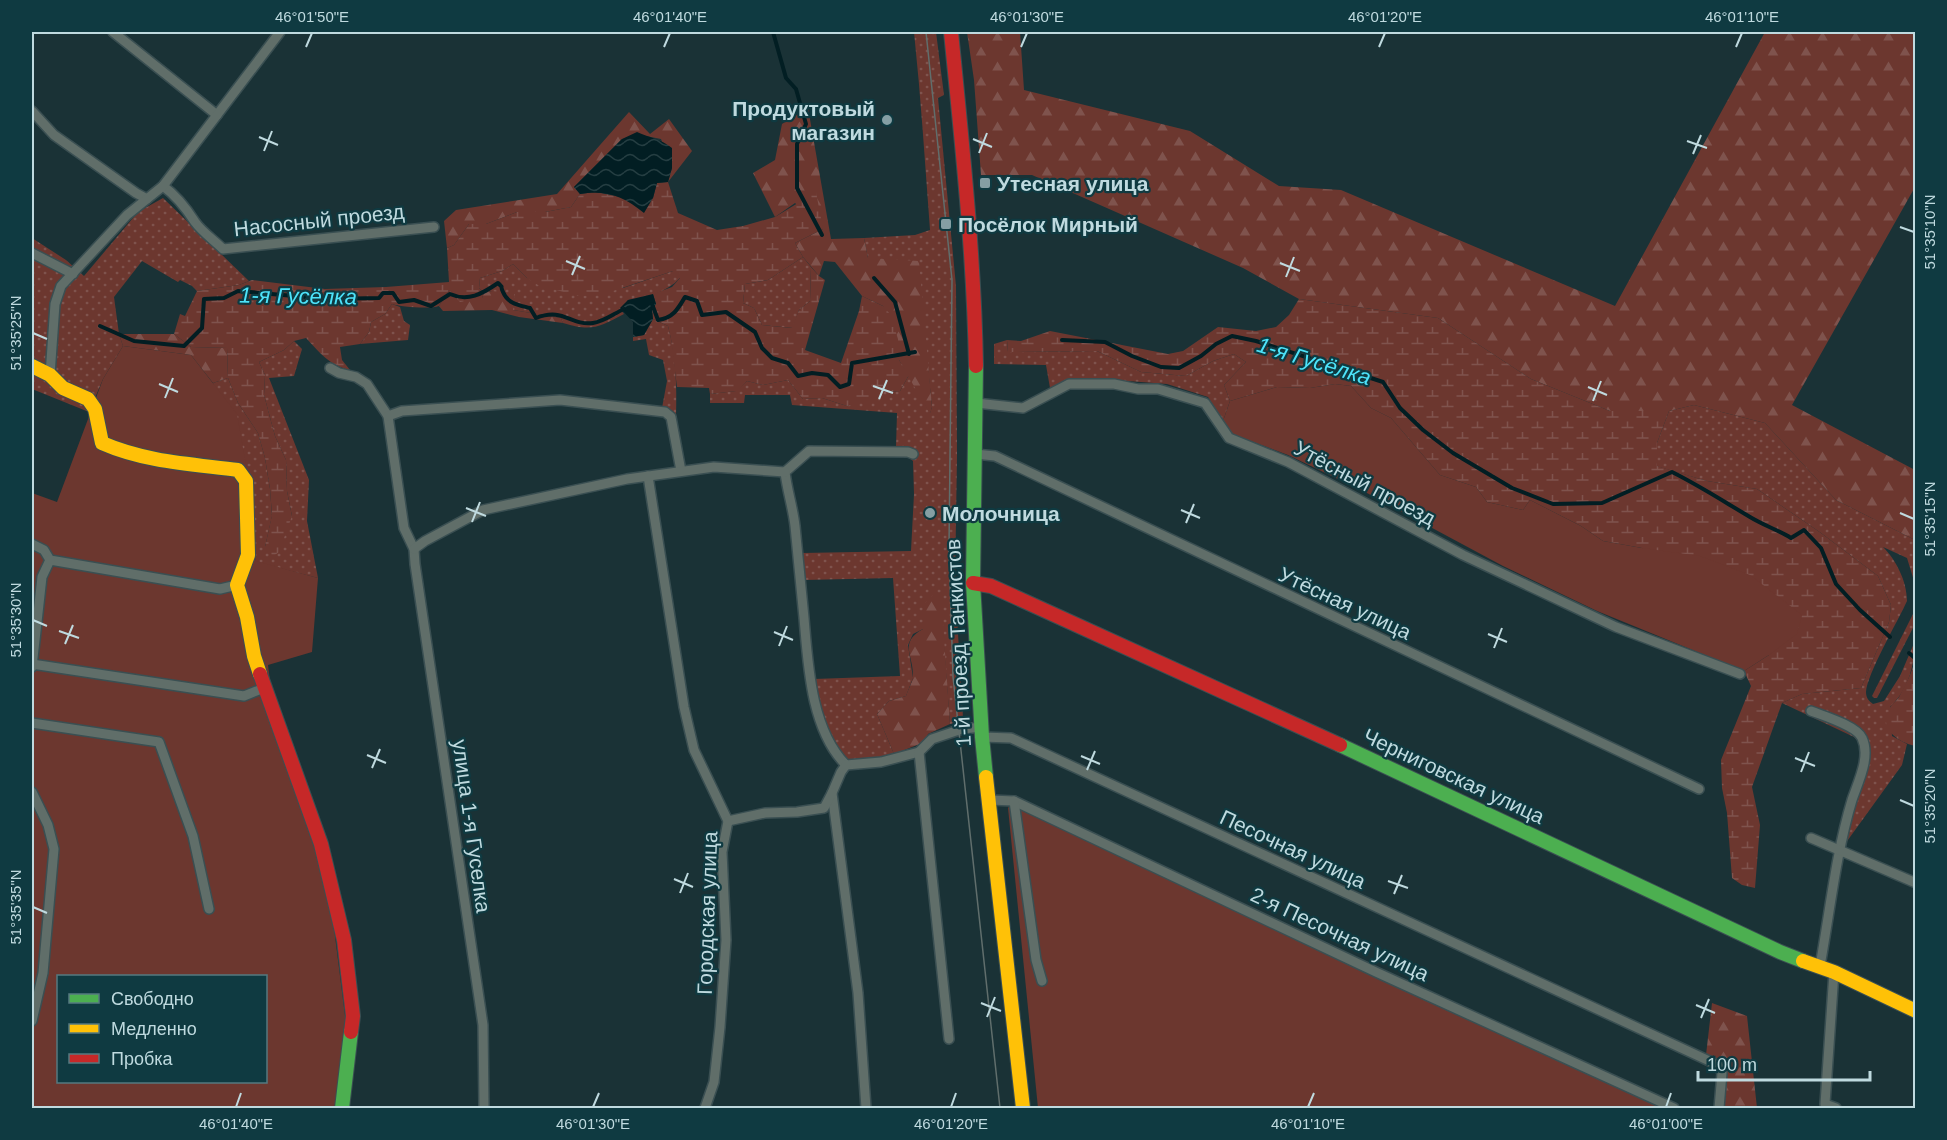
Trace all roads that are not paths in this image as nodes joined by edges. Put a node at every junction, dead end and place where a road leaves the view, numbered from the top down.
1 (113, 32) edge
2 (280, 32) edge
3 (951, 32) edge
4 (32, 111) edge
5 (217, 115) junction
6 (163, 186) junction
7 (147, 199) junction
8 (434, 227) dead end
9 (32, 253) edge
10 (73, 274) junction
11 (32, 366) edge
12 (330, 368) dead end
13 (50, 375) junction
14 (976, 403) junction
15 (388, 416) junction
16 (914, 454) dead end
17 (975, 454) junction
18 (681, 471) junction
19 (785, 472) junction
20 (648, 476) junction
21 (32, 544) edge
22 (414, 549) junction
23 (50, 560) junction
24 (973, 583) junction
25 (237, 585) junction
26 (32, 665) edge
27 (1740, 674) dead end
28 (264, 688) junction
29 (1811, 711) dead end
30 (32, 723) edge
31 (982, 732) junction
32 (919, 752) junction
33 (846, 765) junction
34 (1699, 789) dead end
35 (32, 792) edge
36 (832, 793) junction
37 (990, 800) junction
38 (1014, 801) junction
39 (728, 821) junction
40 (1811, 838) dead end
41 (1841, 850) junction
42 (1916, 883) edge
43 (209, 909) dead end
44 (1820, 966) junction
45 (1834, 972) junction
46 (1042, 981) dead end
47 (1916, 1011) edge
48 (32, 1021) edge
49 (950, 1039) dead end
50 (342, 1108) edge
51 (484, 1108) edge
52 (705, 1108) edge
53 (866, 1108) edge
54 (1023, 1108) edge
55 (1674, 1108) edge
56 (1719, 1108) edge
57 (1836, 1108) edge

1 - 5 street
2 - 5 street
3 - 14 street, 1-й проезд Танкистов
4 - 7 street
5 - 6 street
6 - 7 street
6 - 8 street, Насосный проезд
7 - 10 street
9 - 10 street
10 - 13 street
11 - 13 street
12 - 15 street, улица 1-я Гуселка
13 - 25 street
14 - 17 street, 1-й проезд Танкистов
14 - 27 street, Утёсный проезд
15 - 18 street
15 - 22 street, улица 1-я Гуселка
16 - 19 street
17 - 24 street, 1-й проезд Танкистов
17 - 34 street, Утёсная улица
18 - 19 street
18 - 20 street
19 - 33 street
20 - 22 street
20 - 39 street, Городская улица
21 - 23 street
22 - 51 street, улица 1-я Гуселка
23 - 25 street
23 - 26 street
24 - 31 street, 1-й проезд Танкистов
24 - 44 street, Черниговская улица
25 - 28 street
26 - 28 street
28 - 50 street
29 - 41 street
30 - 43 street
31 - 32 street, Песочная улица
31 - 37 street, 1-й проезд Танкистов
31 - 56 street, Песочная улица
32 - 33 street
32 - 49 street
33 - 36 street
35 - 48 street
36 - 39 street
36 - 53 street
37 - 38 street, 2-я Песочная улица
37 - 54 street, 1-й проезд Танкистов
38 - 46 street
38 - 55 street, 2-я Песочная улица
39 - 52 street, Городская улица
40 - 41 street
41 - 42 street
41 - 44 street
44 - 45 street, Черниговская улица
45 - 47 street, Черниговская улица
45 - 57 street

